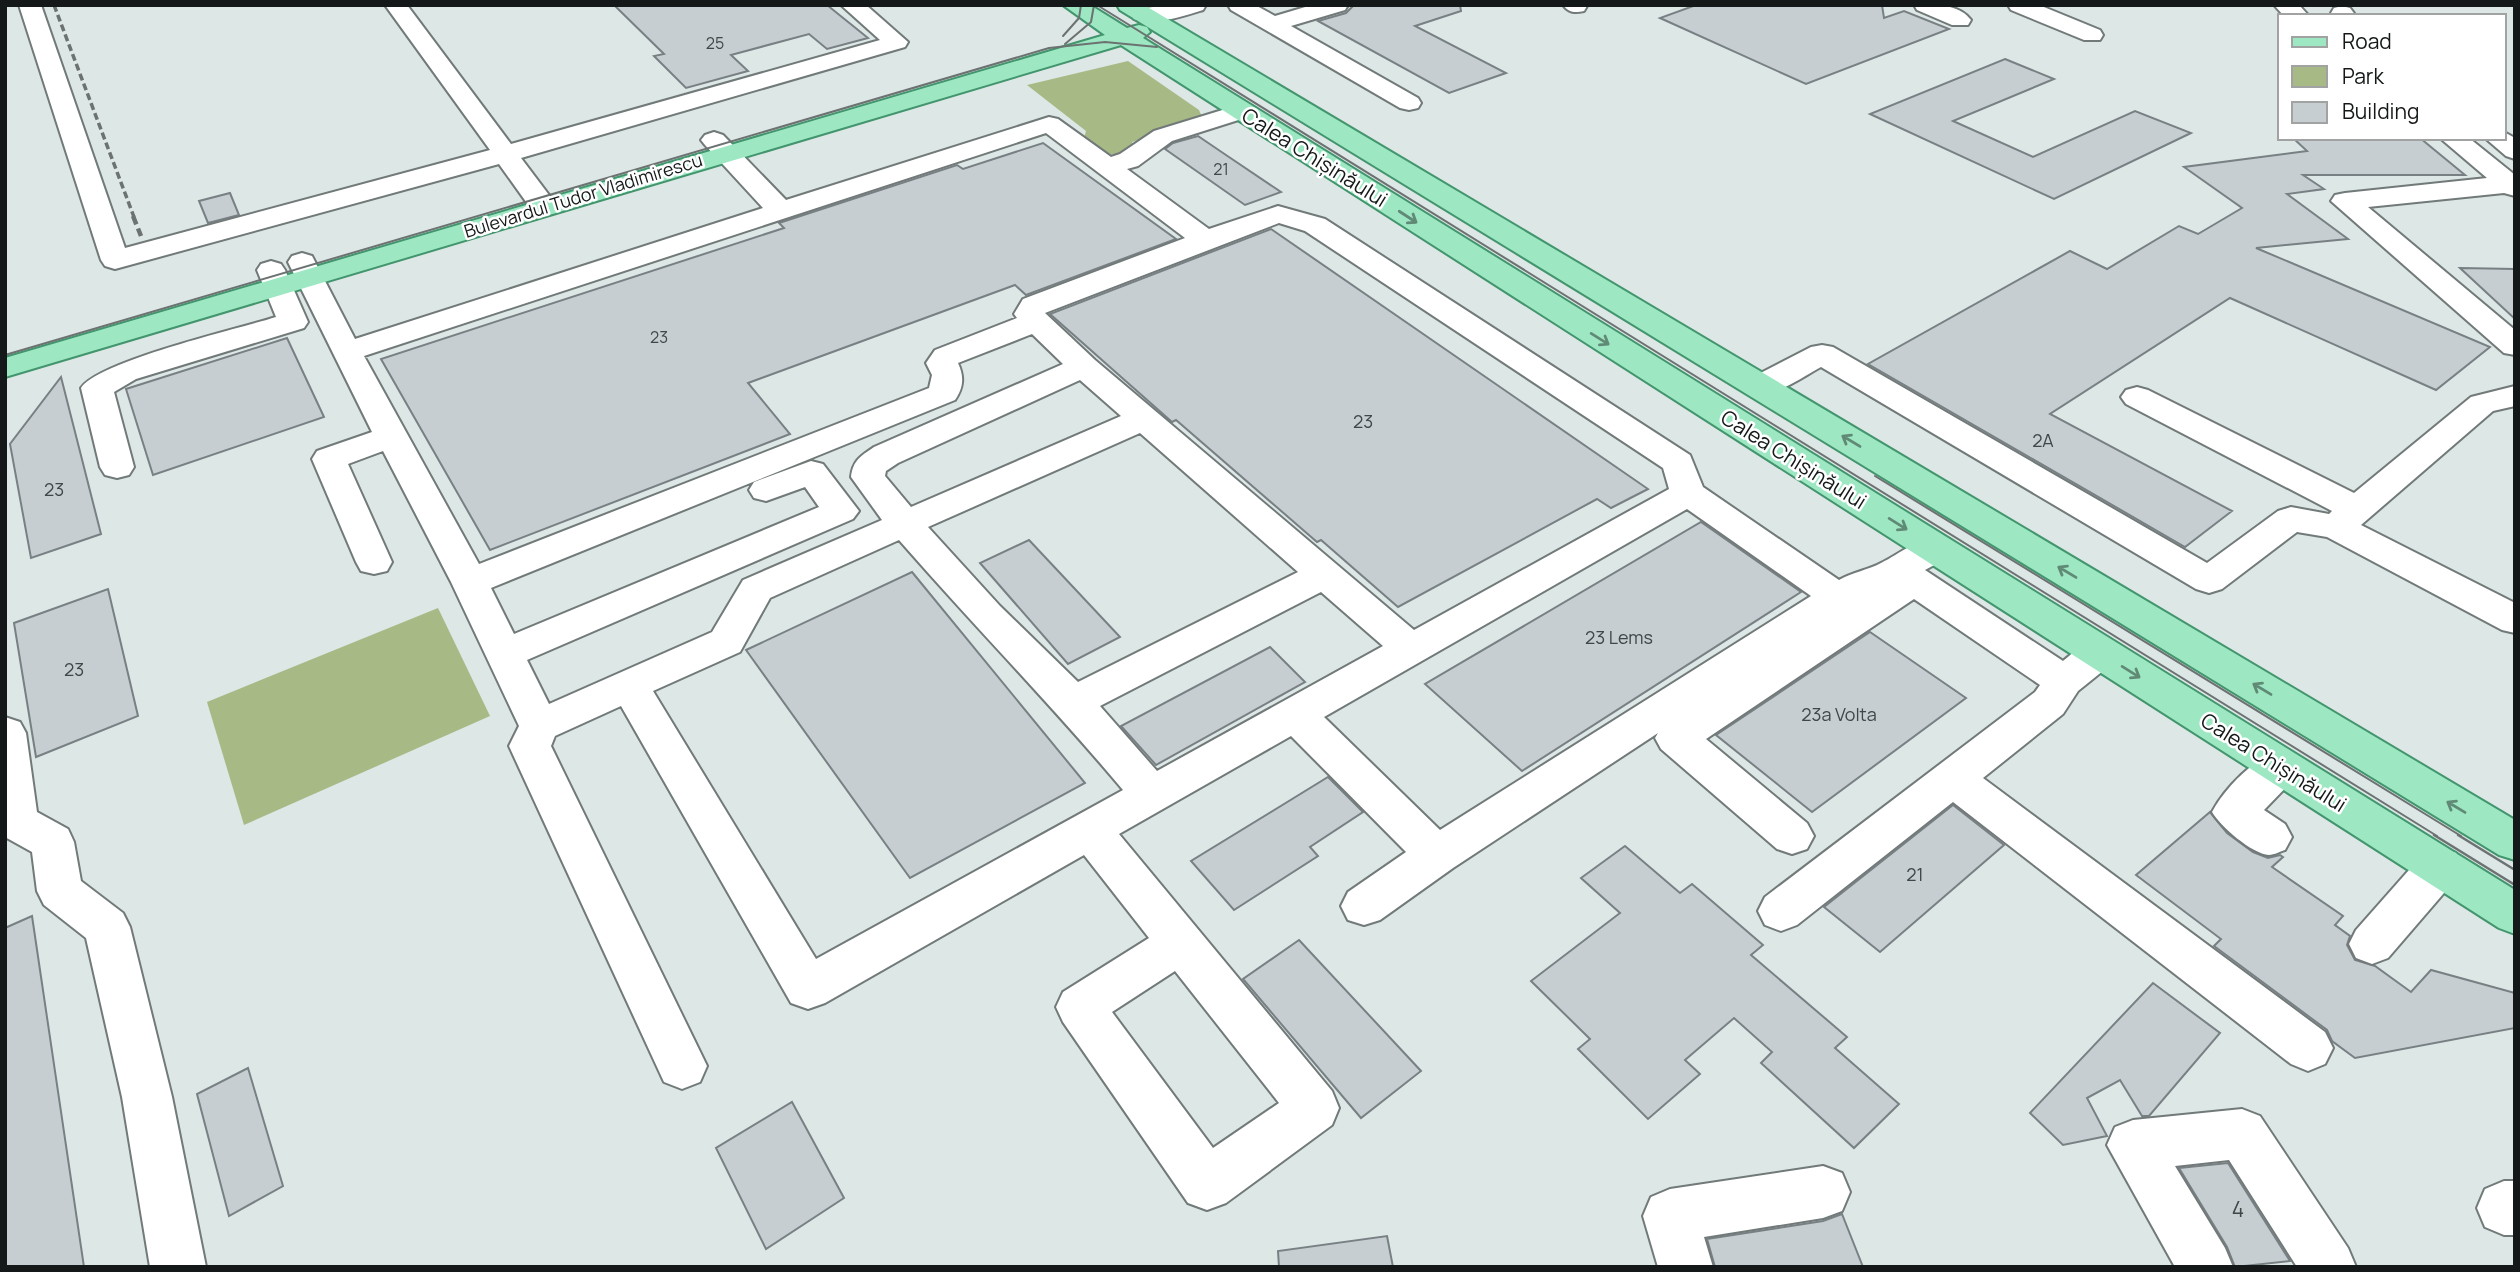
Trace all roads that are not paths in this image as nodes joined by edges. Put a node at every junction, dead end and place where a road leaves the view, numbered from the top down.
1 (30, 5) edge
2 (396, 5) edge
3 (1074, 5) edge
4 (1195, 5) edge
5 (1239, 5) edge
6 (1337, 5) edge
7 (1925, 5) edge
8 (2019, 5) edge
9 (859, 6) edge
10 (1138, 20) edge
11 (1960, 20) dead end
12 (1060, 21) edge
13 (1272, 24) junction
14 (2092, 35) dead end
15 (1037, 53) junction
16 (1179, 73) junction
17 (1409, 103) dead end
18 (1242, 111) junction
19 (2455, 140) edge
20 (2500, 140) edge
21 (720, 146) junction
22 (2515, 152) edge
23 (506, 154) junction
24 (1107, 167) junction
25 (2508, 178) edge
26 (539, 200) junction
27 (780, 210) junction
28 (1206, 240) junction
29 (305, 269) junction
30 (274, 278) junction
31 (1035, 322) junction
32 (2515, 346) edge
33 (5, 348) edge
34 (346, 352) junction
35 (1084, 367) junction
36 (5, 368) edge
37 (1760, 386) junction
38 (2515, 396) edge
39 (2137, 397) dead end
40 (1143, 419) junction
41 (392, 436) junction
42 (117, 467) dead end
43 (1688, 493) junction
44 (2347, 518) junction
45 (904, 523) junction
46 (1943, 552) junction
47 (374, 562) dead end
48 (1325, 574) junction
49 (1900, 579) junction
50 (475, 593) junction
51 (1838, 597) junction
52 (2515, 620) edge
53 (1410, 648) junction
54 (2100, 652) junction
55 (504, 654) junction
56 (2064, 681) junction
57 (629, 685) junction
58 (1073, 702) junction
59 (1294, 713) junction
60 (539, 726) junction
61 (5, 733) edge
62 (2280, 766) junction
63 (1951, 777) junction
64 (1151, 793) junction
65 (11, 826) edge
66 (1089, 829) junction
67 (1792, 836) dead end
68 (2270, 837) dead end
69 (2515, 842) edge
70 (1437, 855) junction
71 (2440, 866) junction
72 (1364, 906) dead end
73 (1781, 911) dead end
74 (2515, 914) edge
75 (1182, 942) junction
76 (2372, 944) dead end
77 (2308, 1048) dead end
78 (682, 1066) dead end
79 (1823, 1192) dead end
80 (178, 1267) edge
81 (1686, 1267) edge
82 (2206, 1267) edge
83 (2329, 1267) edge

1 - 23 street
2 - 23 street
3 - 10 main road, Calea Chișinăului
4 - 10 street
5 - 13 street
6 - 13 street
7 - 11 street
8 - 14 street
9 - 23 street
10 - 15 main road, Bulevardul Tudor Vladimirescu
10 - 16 main road, Calea Chișinăului
10 - 37 main road, Calea Chișinăului
12 - 15 main road
13 - 17 street
15 - 16 main road
15 - 21 main road, Bulevardul Tudor Vladimirescu
16 - 18 main road, Calea Chișinăului
18 - 24 street
18 -> 46 main road, Calea Chișinăului
19 - 25 street
20 - 22 street
21 - 26 main road, Bulevardul Tudor Vladimirescu
21 - 27 street
23 - 26 street
24 - 27 street
24 - 28 street
25 - 32 street
26 - 29 main road, Bulevardul Tudor Vladimirescu
27 - 34 street
28 - 31 street
28 - 43 street
29 - 30 main road, Bulevardul Tudor Vladimirescu
29 - 34 street
30 - 33 main road, Bulevardul Tudor Vladimirescu
30 - 36 main road, Bulevardul Tudor Vladimirescu
30 - 42 street
31 - 35 street
31 - 50 street
34 - 41 street
35 - 40 street
35 - 45 street
37 - 44 street
69 -> 37 main road, Calea Chișinăului
38 - 44 street
39 - 44 street
40 - 45 street
40 - 48 street
41 - 47 street
41 - 50 street
43 - 51 street
43 - 53 street
44 - 52 street
45 - 57 street
45 - 58 street
46 - 49 street
46 - 54 main road, Calea Chișinăului
48 - 53 street
48 - 58 street
49 - 51 street
49 - 56 street
49 - 67 street
50 - 55 street
50 - 55 street
51 - 70 street
53 - 59 street
54 - 56 street
54 -> 62 main road, Calea Chișinăului
55 - 60 street
56 - 63 street
57 - 60 street
57 - 66 street
58 - 64 street
59 - 64 street
59 - 70 street
60 - 78 street
61 - 65 street
62 - 68 street
62 - 71 main road, Calea Chișinăului
63 - 73 street
63 - 77 street
64 - 66 street
65 - 80 street
66 - 75 street
70 - 72 street
71 - 74 main road, Calea Chișinăului
71 - 76 street
75 - 75 street
79 - 81 street
82 - 83 street

